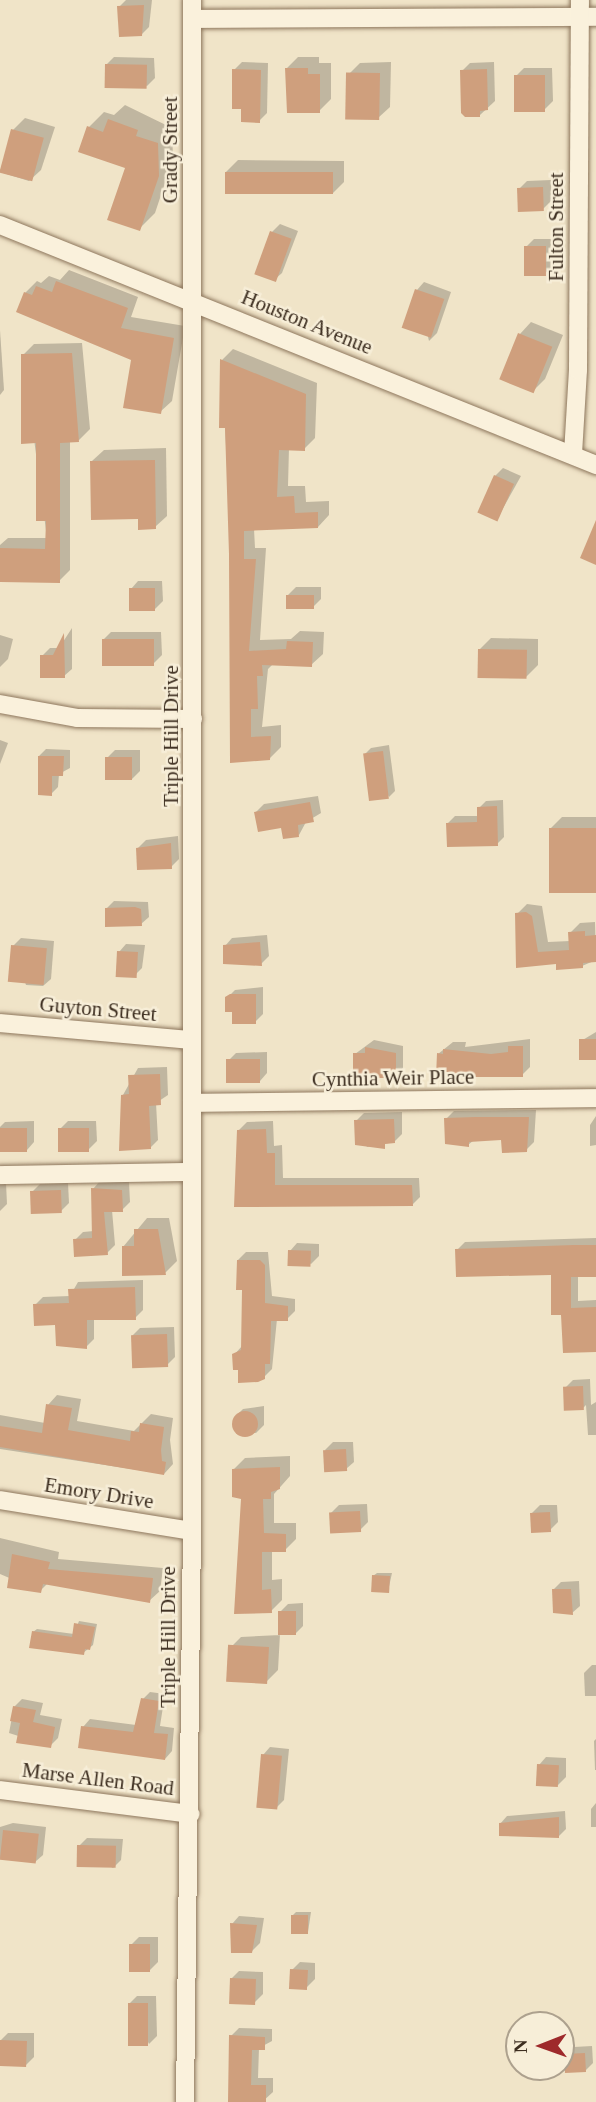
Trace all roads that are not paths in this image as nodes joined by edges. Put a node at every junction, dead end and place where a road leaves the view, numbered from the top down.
1 (192, 0) edge
2 (585, 11) edge
3 (192, 19) junction
4 (0, 225) edge
5 (193, 300) junction
6 (573, 454) junction
7 (596, 465) edge
8 (0, 704) edge
9 (193, 719) junction
10 (0, 1023) edge
11 (191, 1040) junction
12 (596, 1098) edge
13 (192, 1103) junction
14 (191, 1171) junction
15 (0, 1175) edge
16 (0, 1500) edge
17 (192, 1531) junction
18 (0, 1790) edge
19 (190, 1814) junction
20 (185, 2102) edge

1 - 3 street, Grady Street
2 - 3 street
2 - 6 street, Fulton Street
3 - 5 street, Grady Street
4 - 5 street, Houston Avenue
5 - 6 street, Houston Avenue
5 - 9 street, Triple Hill Drive
6 - 7 street, Houston Avenue
8 - 9 street
9 - 11 street, Triple Hill Drive
10 - 11 street, Guyton Street
11 - 13 street, Triple Hill Drive
12 - 13 street, Cynthia Weir Place
13 - 14 street, Triple Hill Drive
14 - 15 street
14 - 17 street, Triple Hill Drive
16 - 17 street, Emory Drive
17 - 19 street, Triple Hill Drive
18 - 19 street, Marse Allen Road
19 - 20 street, Triple Hill Drive

